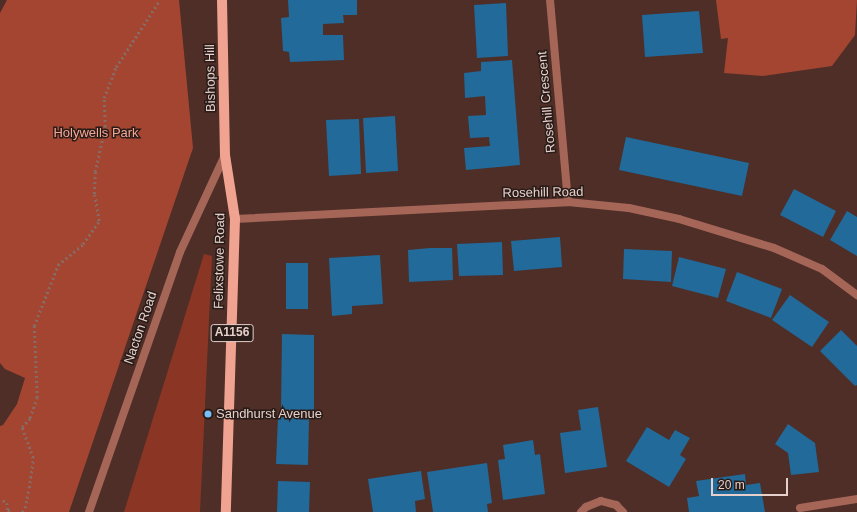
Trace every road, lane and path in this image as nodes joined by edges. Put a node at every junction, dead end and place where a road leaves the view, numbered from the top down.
1 (160, 0) edge
2 (222, 0) edge
3 (550, 0) edge
4 (225, 155) junction
5 (568, 202) junction
6 (236, 219) junction
7 (857, 295) edge
8 (857, 499) edge
9 (3, 500) dead end
10 (800, 508) dead end
11 (12, 512) edge
12 (22, 512) edge
13 (89, 512) edge
14 (226, 512) edge
15 (581, 512) edge
16 (623, 512) edge

1 - 12 path
2 - 4 main road, Bishops Hill / A1156
3 - 5 street, Rosehill Crescent
4 - 6 main road, Felixstowe Road / A1156
4 - 13 street, Nacton Road
5 - 6 street, Rosehill Road
5 - 7 street, Rosehill Road
6 - 14 main road, Felixstowe Road / A1156
8 - 10 street
9 - 11 path
15 - 16 street

